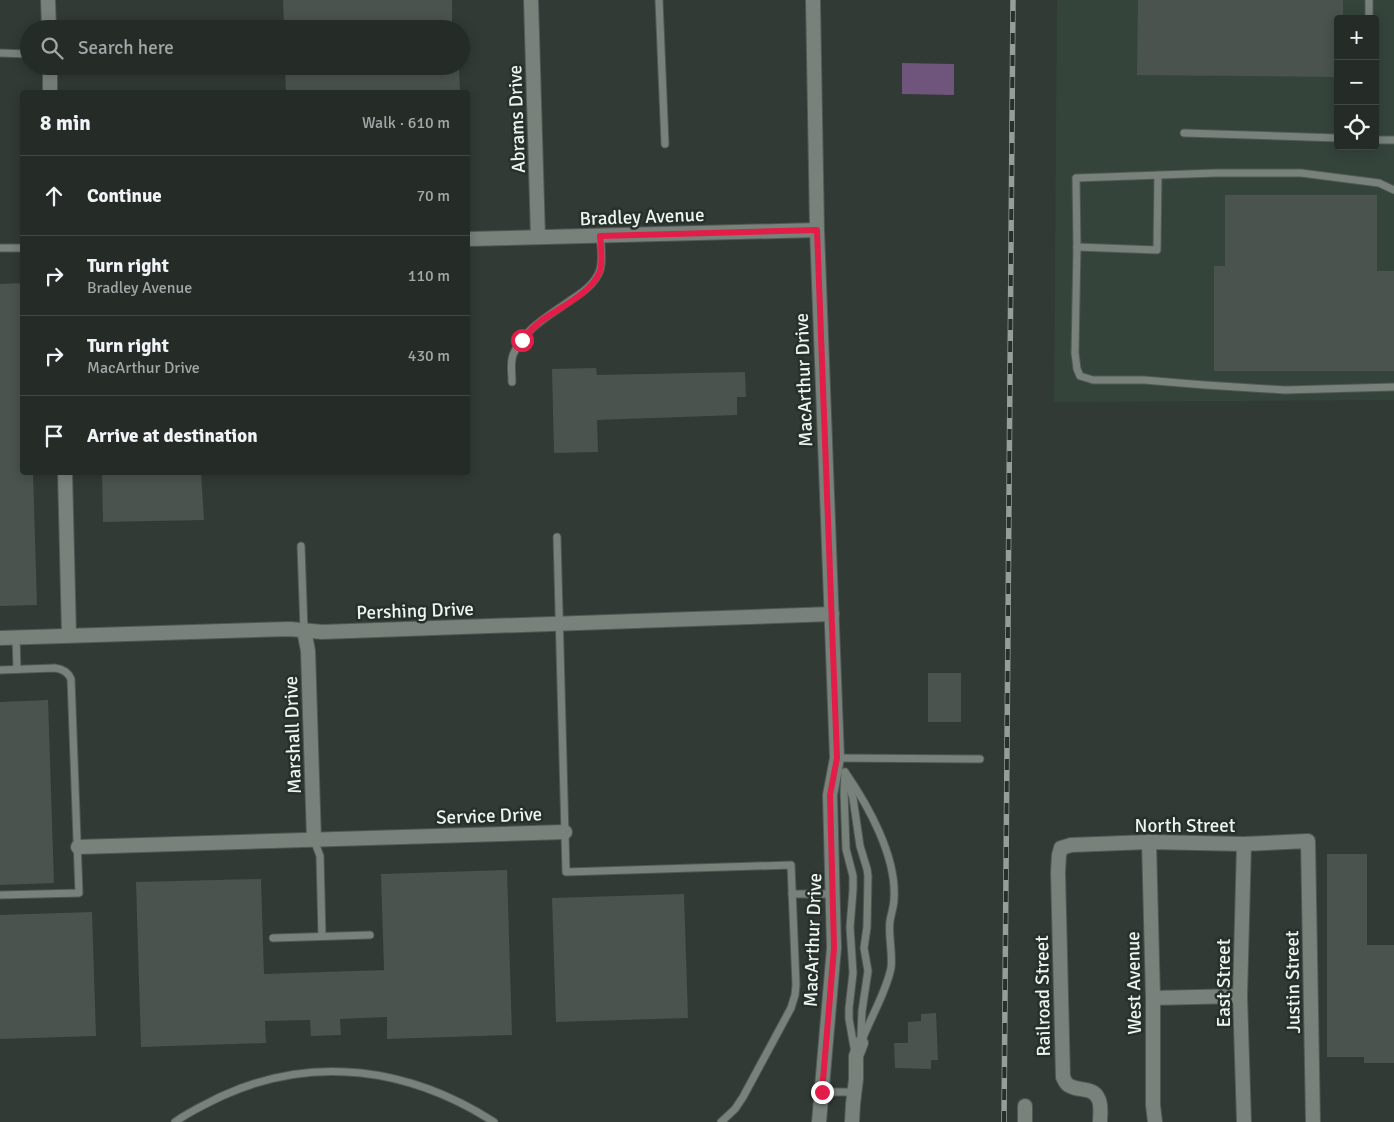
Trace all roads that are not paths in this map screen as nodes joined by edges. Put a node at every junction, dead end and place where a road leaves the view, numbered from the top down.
1 (48, 0) edge
2 (531, 0) edge
3 (659, 0) edge
4 (813, 0) edge
5 (1369, 0) edge
6 (1369, 15) edge
7 (49, 20) edge
8 (0, 53) edge
9 (20, 54) edge
10 (50, 75) edge
11 (50, 90) edge
12 (1184, 132) dead end
13 (1334, 138) edge
14 (1379, 140) edge
15 (1394, 140) edge
16 (665, 144) dead end
17 (1158, 175) junction
18 (1394, 190) edge
19 (817, 230) junction
20 (600, 236) junction
21 (538, 237) junction
22 (470, 239) edge
23 (1077, 247) junction
24 (0, 248) edge
25 (20, 248) edge
26 (512, 382) dead end
27 (1394, 387) edge
28 (65, 475) edge
29 (557, 537) dead end
30 (301, 546) dead end
31 (832, 614) junction
32 (559, 624) junction
33 (304, 630) junction
34 (69, 635) junction
35 (16, 637) junction
36 (0, 638) edge
37 (17, 669) junction
38 (0, 670) edge
39 (837, 758) junction
40 (980, 759) dead end
41 (845, 772) junction
42 (565, 832) junction
43 (314, 840) junction
44 (1308, 841) joint
45 (1149, 842) junction
46 (1244, 844) junction
47 (78, 847) junction
48 (1061, 848) joint
49 (792, 894) junction
50 (834, 894) junction
51 (0, 895) edge
52 (370, 935) dead end
53 (322, 936) junction
54 (273, 938) dead end
55 (1240, 996) junction
56 (1153, 998) junction
57 (861, 1042) junction
58 (856, 1056) junction
59 (822, 1092) junction
60 (855, 1092) junction
61 (1025, 1106) dead end
62 (175, 1122) edge
63 (494, 1122) edge
64 (721, 1122) edge
65 (819, 1122) edge
66 (852, 1122) edge
67 (1026, 1122) edge
68 (1100, 1122) edge
69 (1154, 1122) edge
70 (1244, 1122) edge
71 (1313, 1122) edge

1 - 7 street
2 - 21 street, Abrams Drive
3 - 16 lane
4 - 19 street, MacArthur Drive
5 - 6 lane
8 - 9 lane
10 - 11 street
12 - 13 lane
14 - 15 lane
17 - 18 lane
17 - 23 lane
17 - 23 lane
19 - 20 street, Bradley Avenue
19 - 31 street, MacArthur Drive
20 - 21 street, Bradley Avenue
20 - 26 lane
21 - 22 street, Bradley Avenue
23 - 27 lane
24 - 25 lane
28 - 34 street
29 - 32 lane
30 - 33 lane
31 - 32 street, Pershing Drive
31 - 39 street, MacArthur Drive
32 - 33 street, Pershing Drive
32 - 42 lane
33 - 34 street, Pershing Drive
33 - 43 street, Marshall Drive
34 - 35 street, Pershing Drive
35 - 36 street, Pershing Drive
35 - 37 lane
37 - 38 lane
37 - 47 lane
39 - 40 lane
39 - 41 street, MacArthur Drive
39 - 50 street, MacArthur Drive
41 - 57 lane
41 - 57 lane
41 - 58 lane
42 - 43 street, Service Drive
42 - 49 lane, Service Drive
43 - 47 street, Service Drive
43 - 53 lane
44 - 46 street, North Street
44 - 71 street, Justin Street
45 - 46 street, North Street
45 - 48 street, North Street
45 - 56 street, West Avenue
46 - 55 street, East Street
47 - 51 lane
48 - 68 street, Railroad Street
49 - 50 lane
49 - 64 lane
50 - 59 street, MacArthur Drive
52 - 53 lane
53 - 54 lane
55 - 56 street
55 - 70 street, East Street
56 - 69 street, West Avenue
57 - 58 street
58 - 60 street
59 - 60 lane
59 - 65 street, MacArthur Drive
60 - 66 street
61 - 67 street
62 - 63 lane

